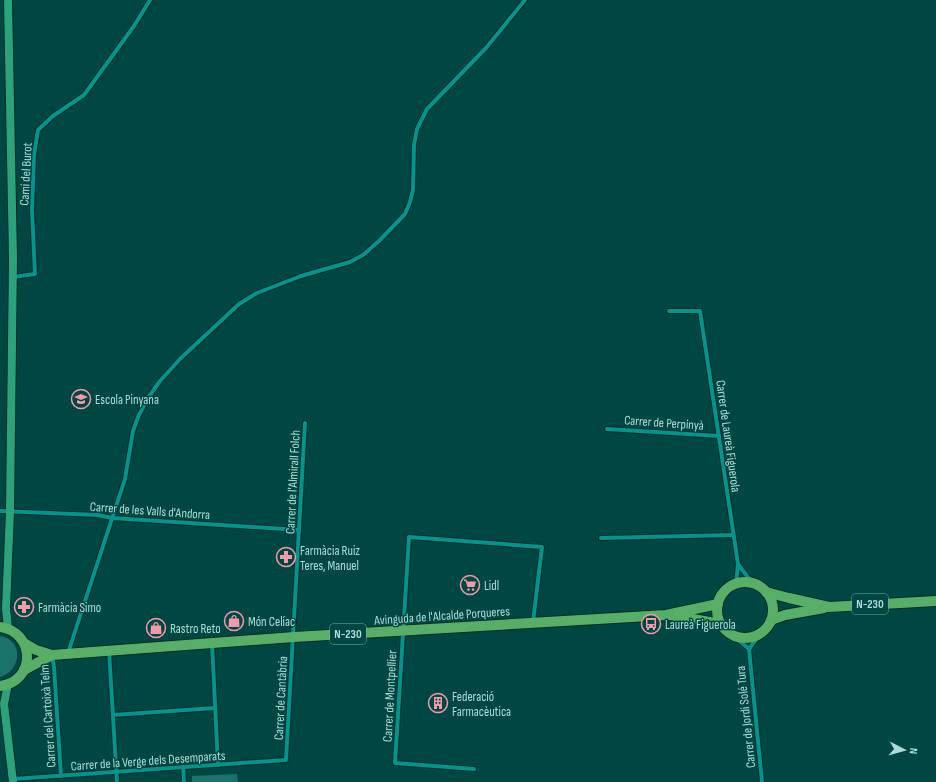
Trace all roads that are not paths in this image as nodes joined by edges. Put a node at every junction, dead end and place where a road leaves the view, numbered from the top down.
1 (8, 0) edge
2 (150, 0) edge
3 (525, 0) edge
4 (13, 277) junction
5 (669, 311) dead end
6 (305, 423) dead end
7 (608, 429) dead end
8 (719, 436) junction
9 (0, 511) edge
10 (10, 512) junction
11 (112, 518) junction
12 (299, 530) junction
13 (734, 535) junction
14 (601, 538) dead end
15 (738, 564) junction
16 (752, 583) junction
17 (736, 584) junction
18 (766, 592) junction
19 (936, 601) edge
20 (718, 604) junction
21 (829, 607) junction
22 (666, 615) junction
23 (771, 620) junction
24 (533, 622) junction
25 (721, 624) junction
26 (4, 628) edge
27 (403, 631) junction
28 (731, 634) junction
29 (760, 634) junction
30 (294, 637) junction
31 (24, 643) junction
32 (212, 643) junction
33 (749, 649) junction
34 (109, 651) junction
35 (68, 654) junction
36 (52, 655) junction
37 (24, 670) junction
38 (4, 685) edge
39 (215, 708) junction
40 (113, 715) junction
41 (286, 760) joint
42 (218, 765) junction
43 (183, 767) junction
44 (474, 769) dead end
45 (116, 772) junction
46 (62, 776) junction
47 (13, 781) edge
48 (117, 782) edge
49 (184, 782) edge
50 (762, 782) edge

1 - 4 street
2 - 4 street, Camí del Burot
3 - 11 street
4 - 10 street
5 - 8 street, Carrer de Laureà Figuerola
6 - 12 street, Carrer de l'Almirall Folch
7 - 8 street, Carrer de Perpinyà
8 - 13 street, Carrer de Laureà Figuerola
9 - 10 street, Carrer de les Valls d'Andorra
10 - 11 street, Carrer de les Valls d'Andorra
10 - 26 street
11 - 12 street, Carrer de les Valls d'Andorra
11 - 35 street
12 - 30 street, Carrer de l'Almirall Folch
13 - 14 street
13 - 15 street, Carrer de Laureà Figuerola
15 - 16 street, Carrer de Laureà Figuerola
15 - 17 street, Carrer de Laureà Figuerola
16 - 17 main road
16 - 18 main road, N-230
17 - 20 main road
18 - 21 main road, N-230
18 - 23 main road
19 - 21 main road, N-230
20 - 22 main road, N-230
20 - 25 main road
21 - 23 main road, N-230
22 - 24 main road, Avinguda de l'Alcalde Porqueres / N-230
22 - 25 main road, N-230
23 - 29 main road
24 - 27 main road, Avinguda de l'Alcalde Porqueres / N-230
24 - 27 street, Carrer de Montpellier
25 - 28 main road
26 - 31 main road, N-230
27 - 30 main road, Avinguda de l'Alcalde Porqueres / N-230
27 - 44 street, Carrer de Montpellier
28 - 29 main road
28 - 33 street, Carrer de Jordi Solé Tura
29 - 33 street, Carrer de Jordi Solé Tura
30 - 32 main road, Avinguda de l'Alcalde Porqueres / N-230
30 - 41 street, Carrer de Cantàbria
31 - 36 main road, Avinguda de l'Alcalde Porqueres / N-230
31 - 37 main road
32 - 34 main road, Avinguda de l'Alcalde Porqueres / N-230
32 - 39 street
33 - 50 street, Carrer de Jordi Solé Tura
34 - 35 main road, Avinguda de l'Alcalde Porqueres / N-230
34 - 40 street
35 - 36 main road, Avinguda de l'Alcalde Porqueres / N-230
36 - 37 main road, Avinguda de l'Alcalde Porqueres / N-230
36 - 46 street, Carrer del Cartoixà Telm
37 - 38 main road, N-230
38 - 47 street
39 - 40 street
39 - 42 street
40 - 45 street
41 - 42 street, Carrer de la Verge dels Desemparats
42 - 43 street, Carrer de la Verge dels Desemparats
43 - 45 street, Carrer de la Verge dels Desemparats
43 - 49 street
45 - 46 street, Carrer de la Verge dels Desemparats
45 - 48 street
46 - 47 street, Carrer de la Verge dels Desemparats

